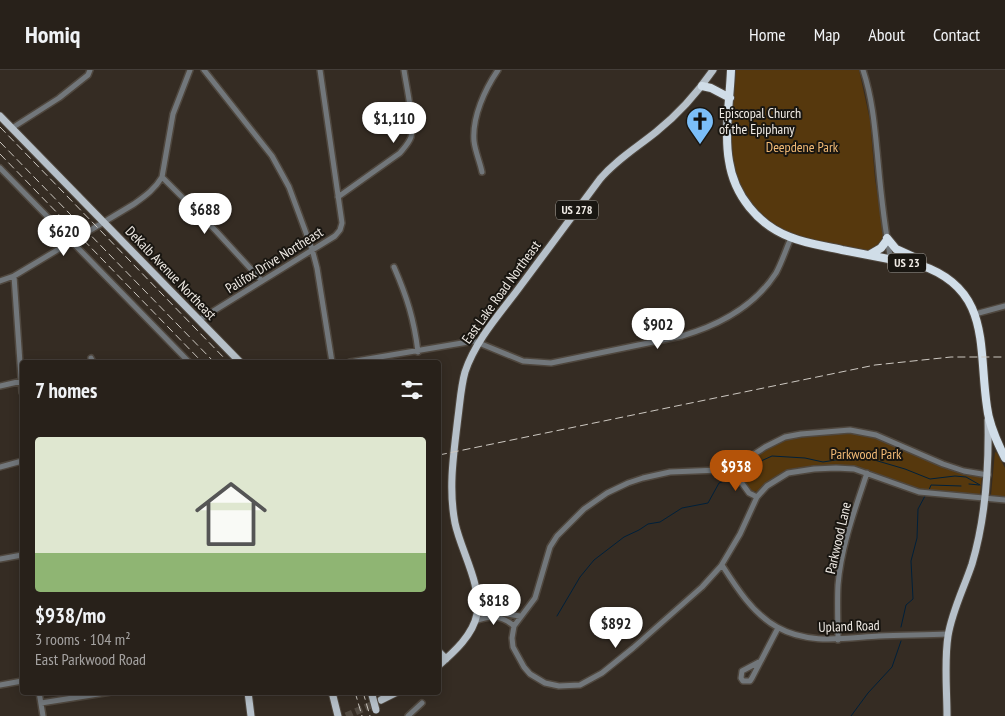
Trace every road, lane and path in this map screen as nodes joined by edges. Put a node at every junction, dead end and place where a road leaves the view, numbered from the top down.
1 (90, 70) edge
2 (204, 70) edge
3 (320, 70) edge
4 (404, 70) edge
5 (498, 70) edge
6 (714, 70) edge
7 (731, 70) edge
8 (863, 70) edge
9 (190, 71) edge
10 (702, 86) junction
11 (730, 98) junction
12 (0, 116) edge
13 (12, 128) junction
14 (0, 168) edge
15 (482, 172) dead end
16 (162, 177) junction
17 (338, 197) junction
18 (104, 222) junction
19 (791, 238) junction
20 (887, 239) junction
21 (72, 241) junction
22 (312, 249) junction
23 (869, 255) junction
24 (891, 260) junction
25 (394, 266) dead end
26 (920, 266) junction
27 (14, 276) junction
28 (261, 280) junction
29 (0, 281) edge
30 (1005, 306) edge
31 (975, 314) junction
32 (199, 320) junction
33 (479, 342) junction
34 (418, 352) junction
35 (20, 360) edge
36 (187, 360) edge
37 (238, 360) edge
38 (332, 360) edge
39 (364, 360) edge
40 (20, 381) edge
41 (0, 386) edge
42 (988, 412) junction
43 (1005, 458) edge
44 (20, 461) edge
45 (0, 466) edge
46 (731, 468) junction
47 (867, 473) junction
48 (988, 475) junction
49 (756, 496) junction
50 (986, 498) junction
51 (1005, 500) edge
52 (20, 555) edge
53 (0, 559) edge
54 (722, 564) junction
55 (478, 602) junction
56 (520, 616) junction
57 (475, 621) junction
58 (514, 626) junction
59 (778, 628) junction
60 (948, 634) junction
61 (838, 640) junction
62 (441, 654) edge
63 (446, 659) junction
64 (759, 662) dead end
65 (441, 663) edge
66 (20, 681) edge
67 (0, 685) edge
68 (40, 695) edge
69 (92, 695) edge
70 (248, 695) edge
71 (333, 695) edge
72 (372, 695) edge
73 (391, 695) edge
74 (381, 700) tunnel mouth
75 (41, 703) junction
76 (422, 703) dead end
77 (338, 713) edge
78 (377, 713) edge
79 (43, 716) edge
80 (251, 716) edge
81 (408, 716) edge
82 (948, 716) edge

1 - 13 street
2 - 22 street
3 - 17 street
4 - 17 street
5 - 15 street
6 - 10 main road, East Lake Road Northeast / US 278
7 - 11 highway, US 23
8 - 20 street
9 - 16 street
10 - 11 highway
10 - 33 main road, East Lake Road Northeast / US 278
11 - 19 highway, US 23
12 - 13 main road, DeKalb Avenue Northeast
13 - 18 main road, DeKalb Avenue Northeast
14 - 21 street
16 - 18 street
16 - 28 street
17 - 22 street, Palifox Drive Northeast
18 - 21 street
18 - 32 main road, DeKalb Avenue Northeast
19 - 23 highway, US 23
19 - 33 street
20 - 23 highway
20 - 24 street
20 - 26 highway
21 - 27 street
21 - 36 street
22 - 28 street, Palifox Drive Northeast
22 - 38 street
23 - 24 highway, US 23
24 - 26 highway, US 23
25 - 34 street
26 - 31 highway, US 23
27 - 29 street
27 - 35 street
28 - 32 street, Palifox Drive Northeast
30 - 31 street
31 - 42 highway, US 23
32 - 37 main road, DeKalb Avenue Northeast
33 - 34 street
33 - 55 main road, East Lake Road Northeast / US 278
34 - 39 street
40 - 41 street
42 - 43 highway, US 23
42 - 48 main road
44 - 45 street
46 - 48 street
46 - 49 street
46 - 56 street
47 - 49 street
47 - 50 street
47 - 61 street, Parkwood Lane
48 - 50 main road
49 - 54 street
50 - 51 street
50 - 60 main road
52 - 53 street
54 - 58 street
54 - 59 street, Upland Road
55 - 56 street
55 - 57 main road, East Lake Road Northeast / US 278
56 - 58 street
57 - 58 street
57 - 63 main road, East Lake Road Northeast / US 278
59 - 61 street, Upland Road
59 - 64 street
60 - 61 street, Upland Road
60 - 82 main road
62 - 63 main road
63 - 65 main road, East Lake Road Northeast / US 278
66 - 67 street
68 - 75 street
69 - 75 street
70 - 80 main road
71 - 77 main road
72 - 78 main road, bridge
73 - 74 main road
75 - 79 street
76 - 81 street

